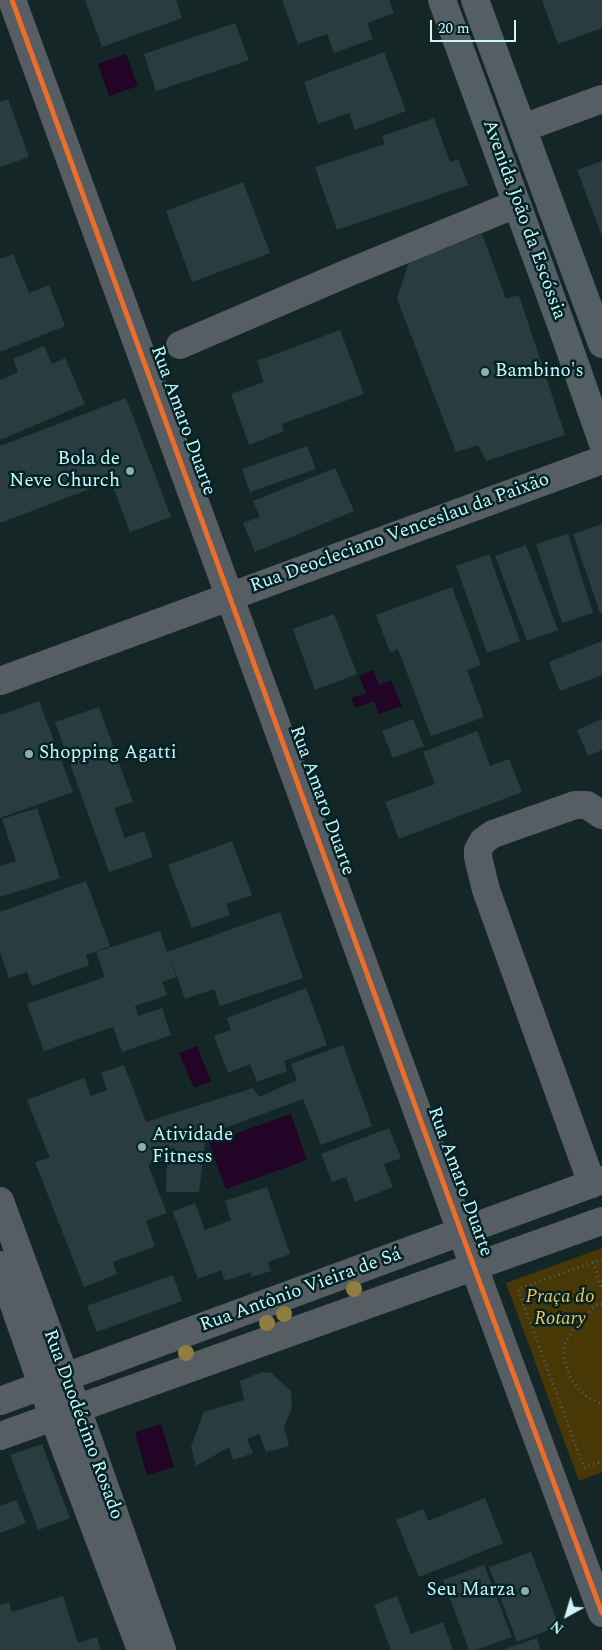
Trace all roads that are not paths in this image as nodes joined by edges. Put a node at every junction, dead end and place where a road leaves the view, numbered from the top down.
1 (12, 0) edge
2 (442, 0) edge
3 (476, 0) edge
4 (602, 99) edge
5 (523, 128) junction
6 (516, 204) junction
7 (602, 344) edge
8 (180, 345) dead end
9 (602, 441) edge
10 (602, 460) edge
11 (231, 596) junction
12 (0, 681) edge
13 (602, 815) edge
14 (597, 1182) edge
15 (0, 1201) edge
16 (602, 1221) edge
17 (461, 1232) junction
18 (0, 1266) edge
19 (474, 1267) junction
20 (54, 1381) junction
21 (0, 1400) edge
22 (65, 1412) junction
23 (0, 1436) edge
24 (602, 1613) edge
25 (141, 1650) edge
26 (162, 1650) edge

1 - 11 street, Rua Amaro Duarte
2 - 6 main road, Avenida João da Escóssia
3 - 5 main road, Avenida João da Escóssia
4 - 5 street
5 - 7 main road, Avenida João da Escóssia
6 - 8 street
6 - 9 main road, Avenida João da Escóssia
10 - 11 street, Rua Deocleciano Venceslau da Paixão
11 - 12 street, Rua Deocleciano Venceslau da Paixão
11 - 17 street, Rua Amaro Duarte
13 - 14 street
14 - 17 street, Rua Antônio Vieira de Sá
15 - 20 street, Rua Duodécimo Rosado
16 - 19 street, Rua Antônio Vieira de Sá
17 - 19 street, Rua Amaro Duarte
17 - 20 street, Rua Antônio Vieira de Sá
18 - 20 street, Rua Duodécimo Rosado
19 - 22 street, Rua Antônio Vieira de Sá
19 - 24 street, Rua Amaro Duarte
20 - 21 street, Rua Antônio Vieira de Sá
20 - 22 street, Rua Duodécimo Rosado
22 - 23 street, Rua Antônio Vieira de Sá
22 - 25 street, Rua Duodécimo Rosado
22 - 26 street, Rua Duodécimo Rosado

